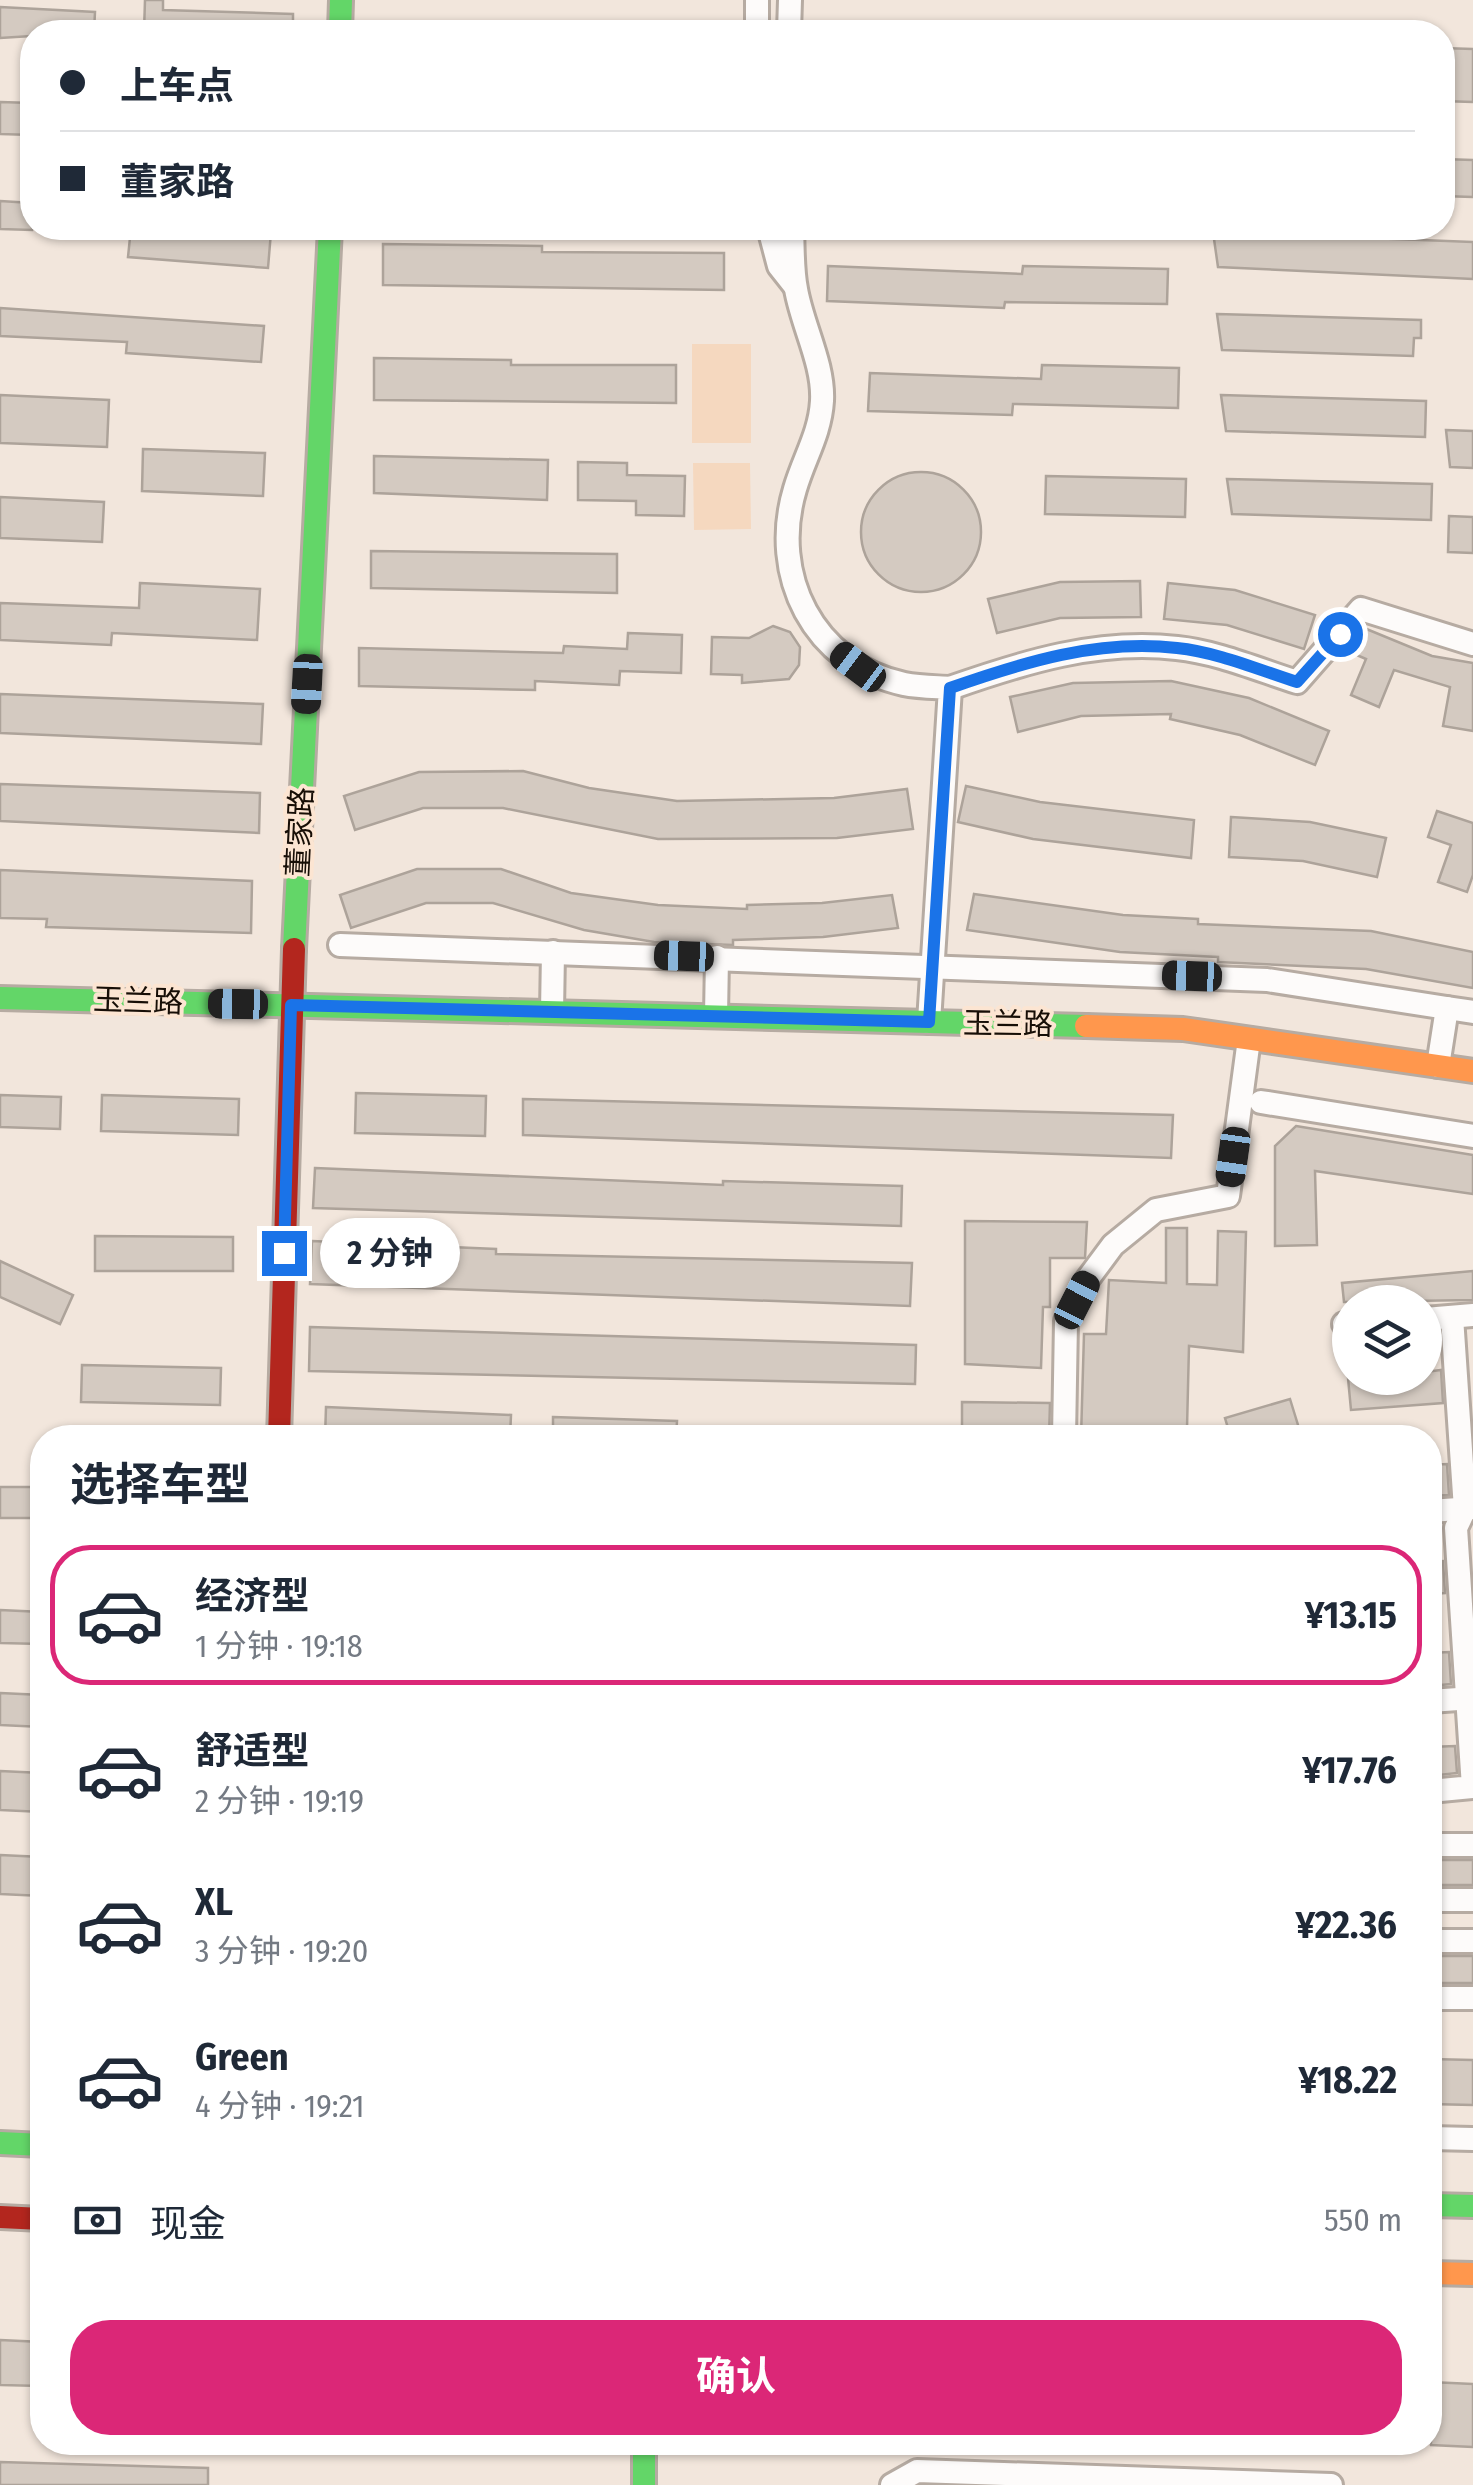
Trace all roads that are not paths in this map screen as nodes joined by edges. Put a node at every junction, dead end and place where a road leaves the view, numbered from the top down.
1 (329, 240) edge
2 (772, 240) edge
3 (793, 240) edge
4 (796, 288) junction
5 (1473, 644) edge
6 (950, 688) junction
7 (340, 945) dead end
8 (553, 952) junction
9 (718, 957) junction
10 (933, 964) junction
11 (0, 998) edge
12 (291, 1005) junction
13 (1447, 1008) junction
14 (552, 1012) junction
15 (1473, 1012) edge
16 (716, 1016) junction
17 (929, 1022) junction
18 (1249, 1039) junction
19 (1438, 1066) junction
20 (1473, 1071) edge
21 (1261, 1102) dead end
22 (1473, 1136) edge
23 (1462, 1316) edge
24 (279, 1425) edge
25 (1064, 1425) edge
26 (1469, 1508) edge
27 (1442, 1510) edge
28 (1470, 1698) edge
29 (1442, 1699) edge
30 (1473, 1788) edge
31 (1442, 1791) edge
32 (1442, 1845) edge
33 (1473, 1845) edge
34 (1442, 1900) edge
35 (1473, 1900) edge
36 (1442, 1941) edge
37 (1473, 1941) edge
38 (1442, 1998) edge
39 (1473, 1998) edge
40 (1442, 2138) edge
41 (1473, 2139) edge
42 (0, 2144) edge
43 (30, 2145) edge
44 (1442, 2205) edge
45 (1473, 2206) edge
46 (0, 2217) edge
47 (30, 2218) edge
48 (1442, 2273) edge
49 (1473, 2274) edge
50 (644, 2455) edge
51 (644, 2485) edge
52 (892, 2485) edge
53 (1331, 2485) edge

1 - 12 street, 董家路
2 - 4 street
3 - 4 street
4 - 6 street
5 - 6 street
6 - 10 street
7 - 8 street
8 - 9 street
8 - 14 street
9 - 10 street
9 - 16 street
10 - 13 street
10 - 17 street
11 - 12 street, 玉兰路
12 - 14 street, 玉兰路
12 - 24 street, 董家路
13 - 15 street
13 - 19 street
14 - 16 street, 玉兰路
16 - 17 street, 玉兰路
17 - 18 street, 玉兰路
18 - 19 street, 玉兰路
18 - 25 street
19 - 20 street, 玉兰路
21 - 22 street
23 - 26 street
26 - 27 street
26 - 28 street
28 - 29 street
28 - 30 street
30 - 31 street
32 - 33 street
34 - 35 street
36 - 37 street
38 - 39 street
40 - 41 street
42 - 43 street
44 - 45 street
46 - 47 street
48 - 49 street
50 - 51 street
52 - 53 street

